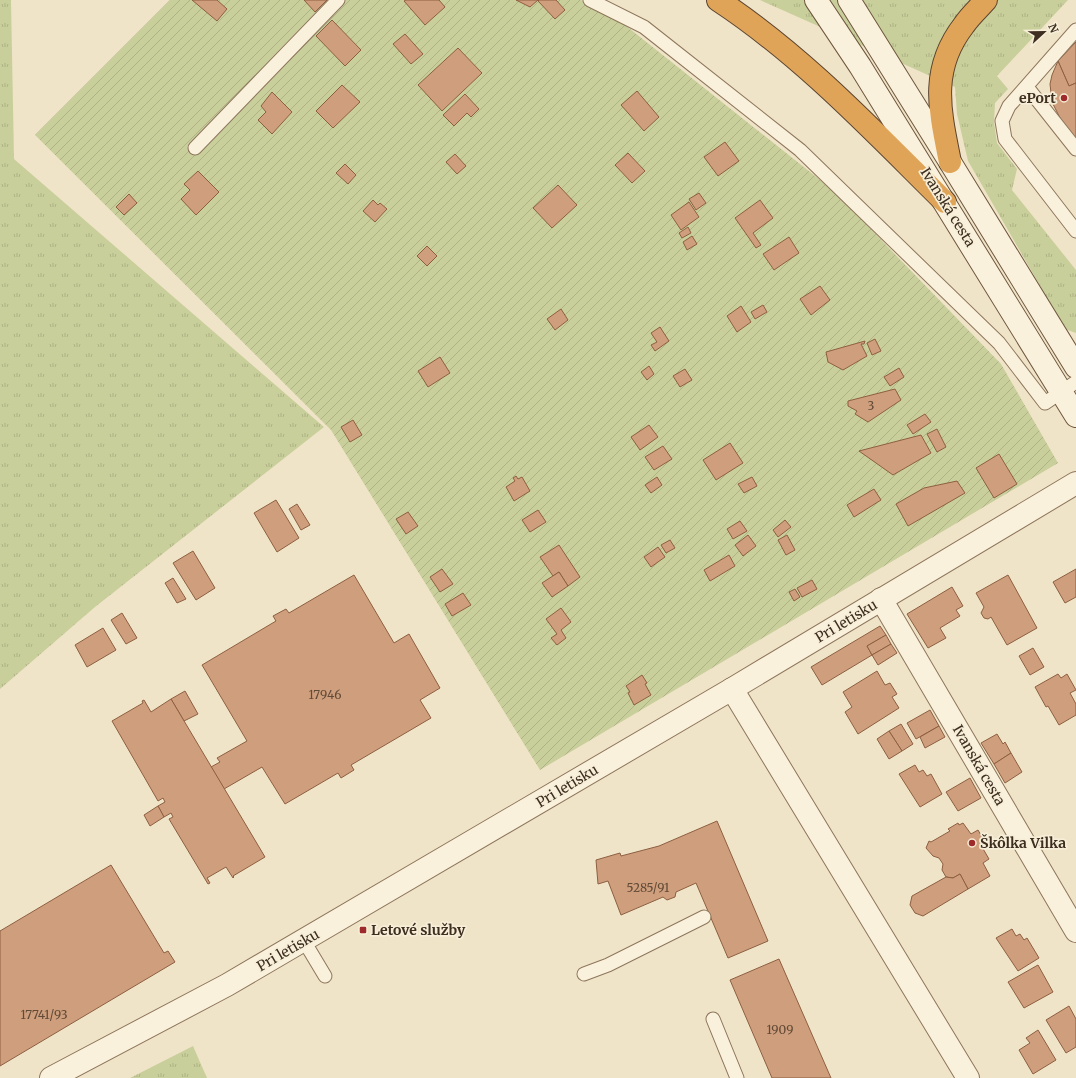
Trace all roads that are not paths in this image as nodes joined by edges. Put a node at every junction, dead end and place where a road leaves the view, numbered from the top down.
1 (338, 0) edge
2 (590, 0) edge
3 (718, 0) edge
4 (816, 0) edge
5 (849, 0) edge
6 (986, 0) edge
7 (1076, 30) edge
8 (1027, 87) junction
9 (195, 148) dead end
10 (1076, 149) edge
11 (950, 162) junction
12 (945, 202) junction
13 (1076, 231) edge
14 (1076, 368) edge
15 (1069, 387) edge
16 (1076, 416) edge
17 (1076, 483) edge
18 (881, 600) junction
19 (732, 689) junction
20 (704, 917) dead end
21 (1076, 931) edge
22 (304, 941) junction
23 (584, 974) dead end
24 (325, 976) dead end
25 (713, 1019) dead end
26 (63, 1075) edge
27 (737, 1078) edge
28 (968, 1078) edge

1 - 9 lane
2 - 15 lane
3 - 12 highway
4 - 12 street, Ivanská cesta
5 - 11 street, Ivanská cesta
6 - 11 highway
7 - 8 lane
8 - 10 lane
8 - 13 lane
11 - 14 street, Ivanská cesta
12 - 15 street, Ivanská cesta
15 - 16 street, Ivanská cesta
17 - 18 street, Pri letisku
18 - 19 street, Pri letisku
18 - 21 street, Ivanská cesta
19 - 22 street, Pri letisku
19 - 28 street
20 - 23 lane
22 - 24 lane
22 - 26 street, Pri letisku
25 - 27 lane

